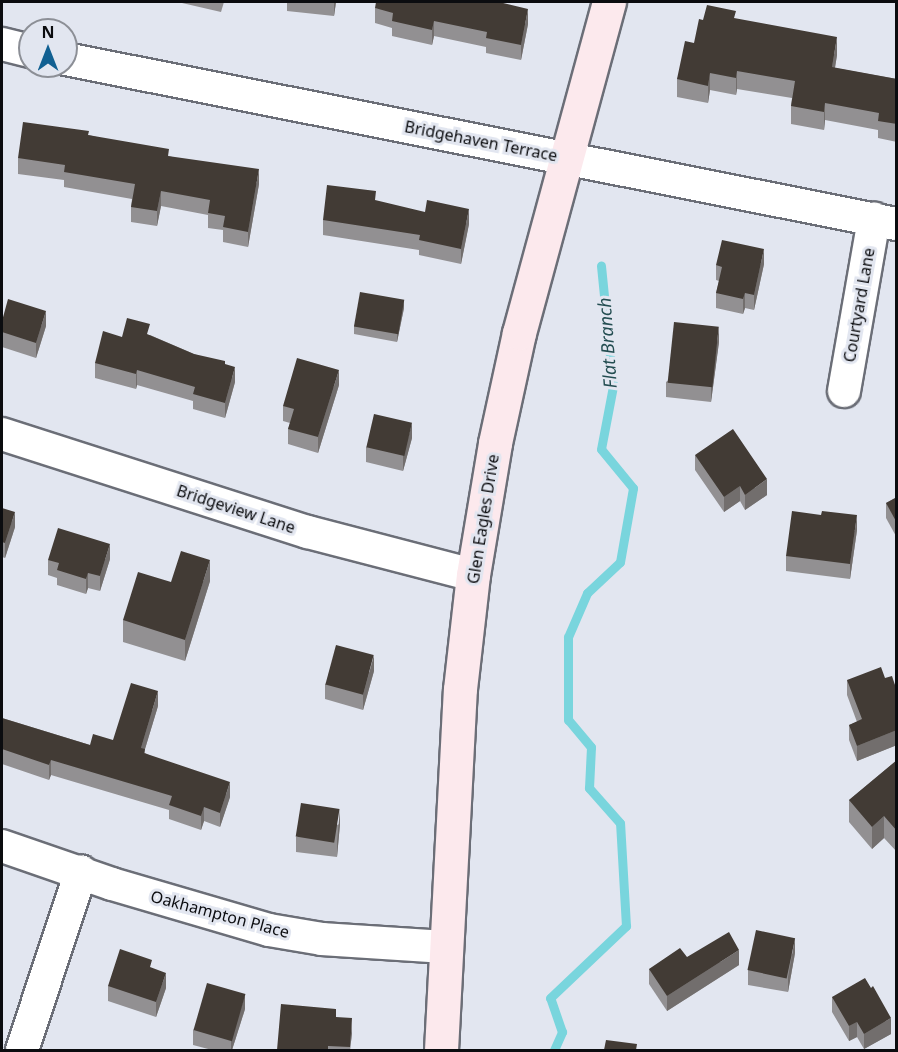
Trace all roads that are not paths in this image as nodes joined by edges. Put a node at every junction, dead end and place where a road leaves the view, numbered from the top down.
1 (609, 2) edge
2 (2, 44) edge
3 (18, 48) edge
4 (78, 61) edge
5 (567, 158) junction
6 (885, 221) edge
7 (844, 391) dead end
8 (2, 434) edge
9 (473, 575) junction
10 (2, 846) edge
11 (81, 872) junction
12 (445, 947) junction
13 (22, 1050) edge
14 (441, 1050) edge

1 - 5 street, Glen Eagles Drive
2 - 3 street
4 - 5 street, Bridgehaven Terrace
5 - 6 street, Bridgehaven Terrace
5 - 9 street, Glen Eagles Drive
6 - 7 street, Courtyard Lane
8 - 9 street, Bridgeview Lane
9 - 12 street, Glen Eagles Drive
10 - 11 street, Oakhampton Place
11 - 12 street, Oakhampton Place
11 - 13 street
12 - 14 street, Glen Eagles Drive

